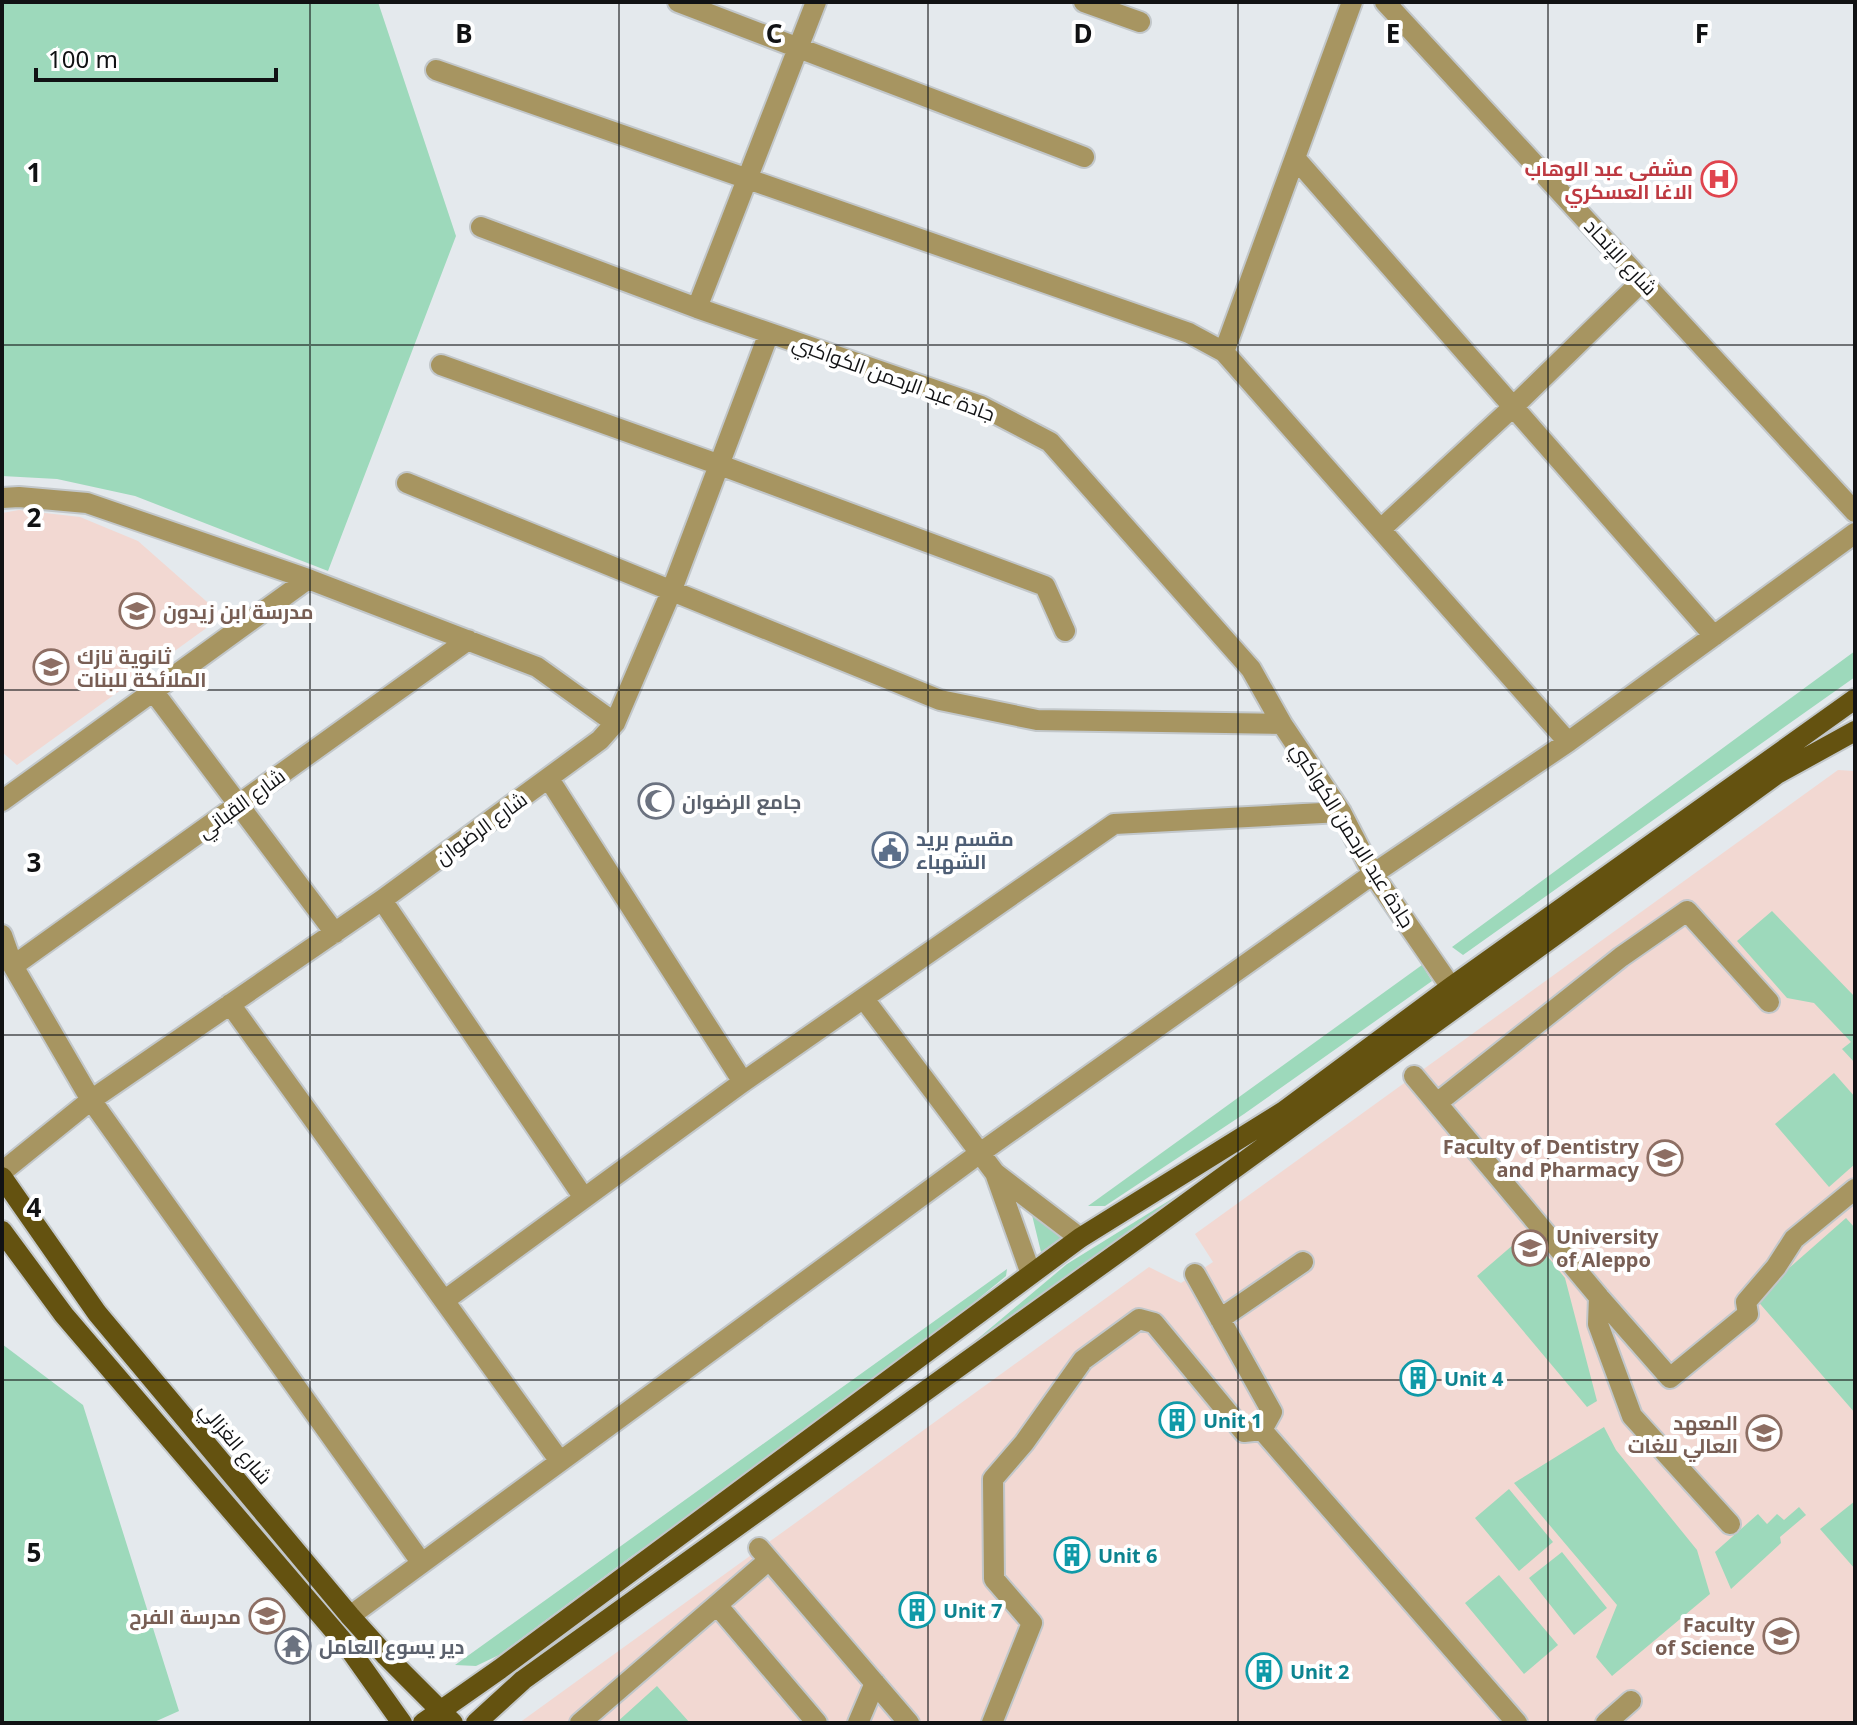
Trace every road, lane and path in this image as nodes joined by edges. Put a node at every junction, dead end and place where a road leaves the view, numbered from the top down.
1 (678, 2) edge
2 (816, 2) edge
3 (1084, 2) edge
4 (1352, 2) edge
5 (1385, 2) edge
6 (1140, 22) dead end
7 (798, 47) junction
8 (436, 70) dead end
9 (1084, 157) dead end
10 (1295, 158) junction
11 (746, 179) junction
12 (481, 227) dead end
13 (1641, 279) junction
14 (697, 308) junction
15 (769, 333) junction
16 (1224, 352) junction
17 (441, 365) dead end
18 (1513, 407) junction
19 (720, 465) junction
20 (407, 483) dead end
21 (2, 498) edge
22 (1855, 512) edge
23 (1381, 529) junction
24 (1855, 533) edge
25 (308, 579) junction
26 (671, 592) junction
27 (1065, 631) dead end
28 (1714, 636) junction
29 (468, 640) junction
30 (153, 691) junction
31 (1855, 699) edge
32 (615, 723) junction
33 (1282, 724) junction
34 (1855, 731) edge
35 (1568, 742) junction
36 (549, 779) junction
37 (2, 801) edge
38 (238, 805) junction
39 (1341, 812) junction
40 (1373, 874) junction
41 (382, 900) junction
42 (335, 933) junction
43 (2, 935) edge
44 (13, 966) junction
45 (1451, 987) junction
46 (864, 999) junction
47 (1769, 1002) dead end
48 (230, 1004) junction
49 (1414, 1076) dead end
50 (743, 1082) junction
51 (91, 1100) junction
52 (1437, 1103) junction
53 (980, 1153) junction
54 (995, 1173) junction
55 (2, 1174) edge
56 (1855, 1189) edge
57 (584, 1198) junction
58 (2, 1231) edge
59 (1080, 1238) junction
60 (1303, 1262) dead end
61 (1031, 1274) junction
62 (1195, 1274) dead end
63 (1599, 1297) junction
64 (445, 1300) junction
65 (1220, 1319) junction
66 (1262, 1430) junction
67 (559, 1460) junction
68 (1730, 1524) dead end
69 (421, 1562) junction
70 (717, 1605) junction
71 (350, 1616) junction
72 (875, 1683) junction
73 (1631, 1701) dead end
74 (447, 1716) edge
75 (402, 1723) edge
76 (423, 1723) edge
77 (476, 1723) edge
78 (580, 1723) edge
79 (817, 1723) edge
80 (858, 1723) edge
81 (909, 1723) edge
82 (992, 1723) edge
83 (1517, 1723) edge
84 (1606, 1723) edge

1 - 7 street
2 - 7 street
3 - 6 street
4 - 10 street
5 - 13 street, شارع الإتحاد
7 - 9 street
7 - 11 street
8 - 11 street
10 - 16 street
10 - 18 street
11 - 14 street
11 - 16 street
12 - 14 street, جادة عبد الرحمن الكواكبي
13 - 18 street
13 - 22 street, شارع الإتحاد
14 - 15 street, جادة عبد الرحمن الكواكبي
15 - 19 street, شارع الرضوان
15 - 33 street, جادة عبد الرحمن الكواكبي
16 - 23 street
17 - 19 street
18 - 23 street
18 - 28 street
19 - 26 street, شارع الرضوان
19 - 27 street
20 - 26 street, جادة عبد الرحمن الكواكبي
21 - 25 street
23 - 35 street
24 - 28 street
25 - 29 street
25 - 30 street
26 - 32 street, شارع الرضوان
26 - 33 street, جادة عبد الرحمن الكواكبي
28 - 35 street
29 - 32 street
29 - 38 street, شارع القباني
30 - 37 street
30 - 38 street
31 - 45 main road
32 - 36 street, شارع الرضوان
33 - 39 street, جادة عبد الرحمن الكواكبي
34 - 77 main road
35 - 40 street
36 - 41 street, شارع الرضوان
36 - 50 street
38 - 42 street
38 - 44 street, شارع القباني
39 - 40 street, جادة عبد الرحمن الكواكبي
39 - 46 street
40 - 45 street, جادة عبد الرحمن الكواكبي
40 - 53 street
41 - 42 street, شارع الرضوان
41 - 57 street
42 - 48 street, شارع الرضوان
43 - 44 street
44 - 51 street
45 - 59 main road
46 - 50 street
46 - 53 street
47 - 52 street
48 - 51 street, شارع الرضوان
48 - 64 street
49 - 52 street
50 - 57 street
51 - 55 street, شارع الرضوان
51 - 69 street
52 - 63 street
53 - 54 street
53 - 67 street
54 - 59 street
54 - 61 street
55 - 71 main road, شارع الغزالي
56 - 63 street
57 - 64 street
58 - 75 main road
59 - 61 main road
60 - 65 street
61 - 74 main road
62 - 65 street
63 - 68 street
64 - 67 street
65 - 66 street
66 - 82 street
66 - 83 street
67 - 69 street
69 - 71 street
70 - 72 street
70 - 78 street
70 - 79 street
71 - 74 main road, شارع الغزالي
72 - 80 street
72 - 81 street
73 - 84 street
74 - 76 main road

